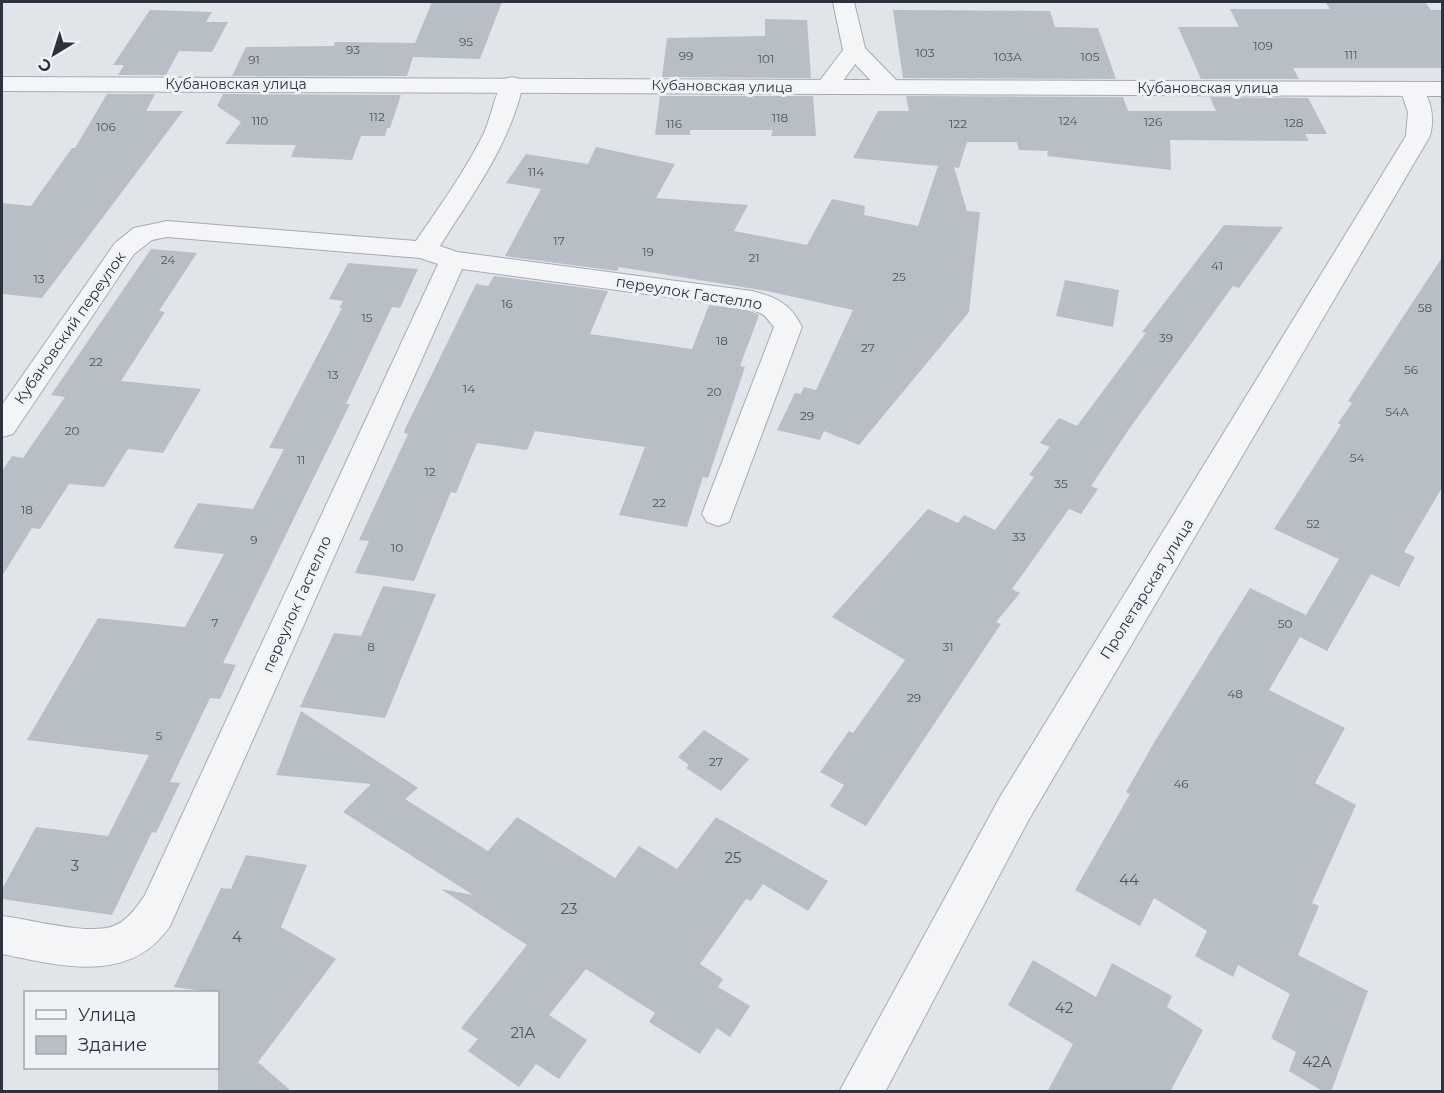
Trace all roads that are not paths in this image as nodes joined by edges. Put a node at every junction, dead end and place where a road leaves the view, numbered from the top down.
1 (844, 2) edge
2 (854, 50) junction
3 (2, 84) edge
4 (512, 84) junction
5 (827, 87) junction
6 (890, 87) junction
7 (1427, 89) edge
8 (143, 234) joint
9 (438, 255) junction
10 (2, 427) edge
11 (718, 514) dead end
12 (2, 935) edge
13 (861, 1092) edge

1 - 2 street
2 - 5 street
2 - 6 street
3 - 4 street, Кубановская улица
4 - 5 street, Кубановская улица
4 - 9 street, переулок Гастелло
5 - 6 street, Кубановская улица
6 - 7 street, Кубановская улица
7 - 13 street, Пролетарская улица
8 - 9 street, переулок Гастелло
8 - 10 street, Кубановский переулок
9 - 11 street, переулок Гастелло
9 - 12 street, переулок Гастелло

